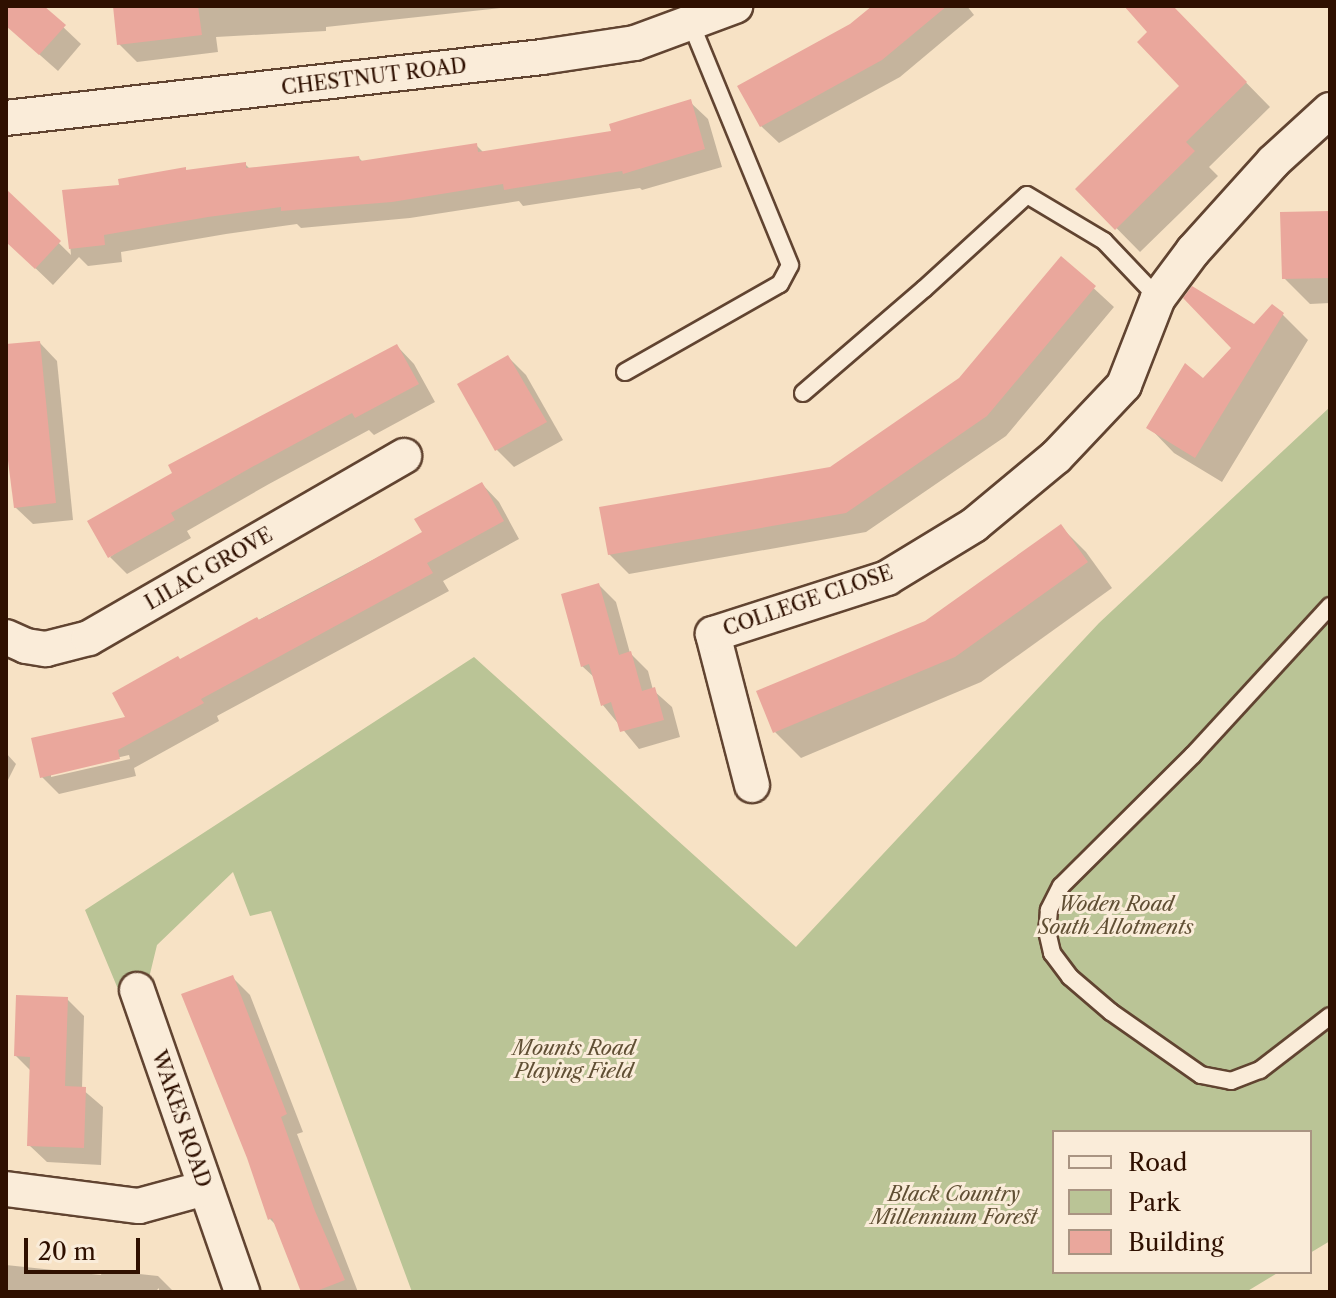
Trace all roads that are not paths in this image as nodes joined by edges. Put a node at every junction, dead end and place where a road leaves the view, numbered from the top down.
1 (735, 6) edge
2 (691, 24) junction
3 (1330, 110) edge
4 (6, 118) edge
5 (1158, 298) junction
6 (625, 372) dead end
7 (803, 393) dead end
8 (404, 456) dead end
9 (1330, 606) edge
10 (6, 637) edge
11 (752, 785) dead end
12 (137, 990) dead end
13 (1330, 1016) edge
14 (205, 1188) junction
15 (6, 1189) edge
16 (242, 1292) edge

1 - 2 street, CHESTNUT ROAD
2 - 4 street, CHESTNUT ROAD
2 - 6 lane
3 - 5 street, COLLEGE CLOSE
5 - 7 lane
5 - 11 street, COLLEGE CLOSE
8 - 10 street, LILAC GROVE
9 - 13 lane
12 - 14 street, WAKES ROAD
14 - 15 street
14 - 16 street, WAKES ROAD

